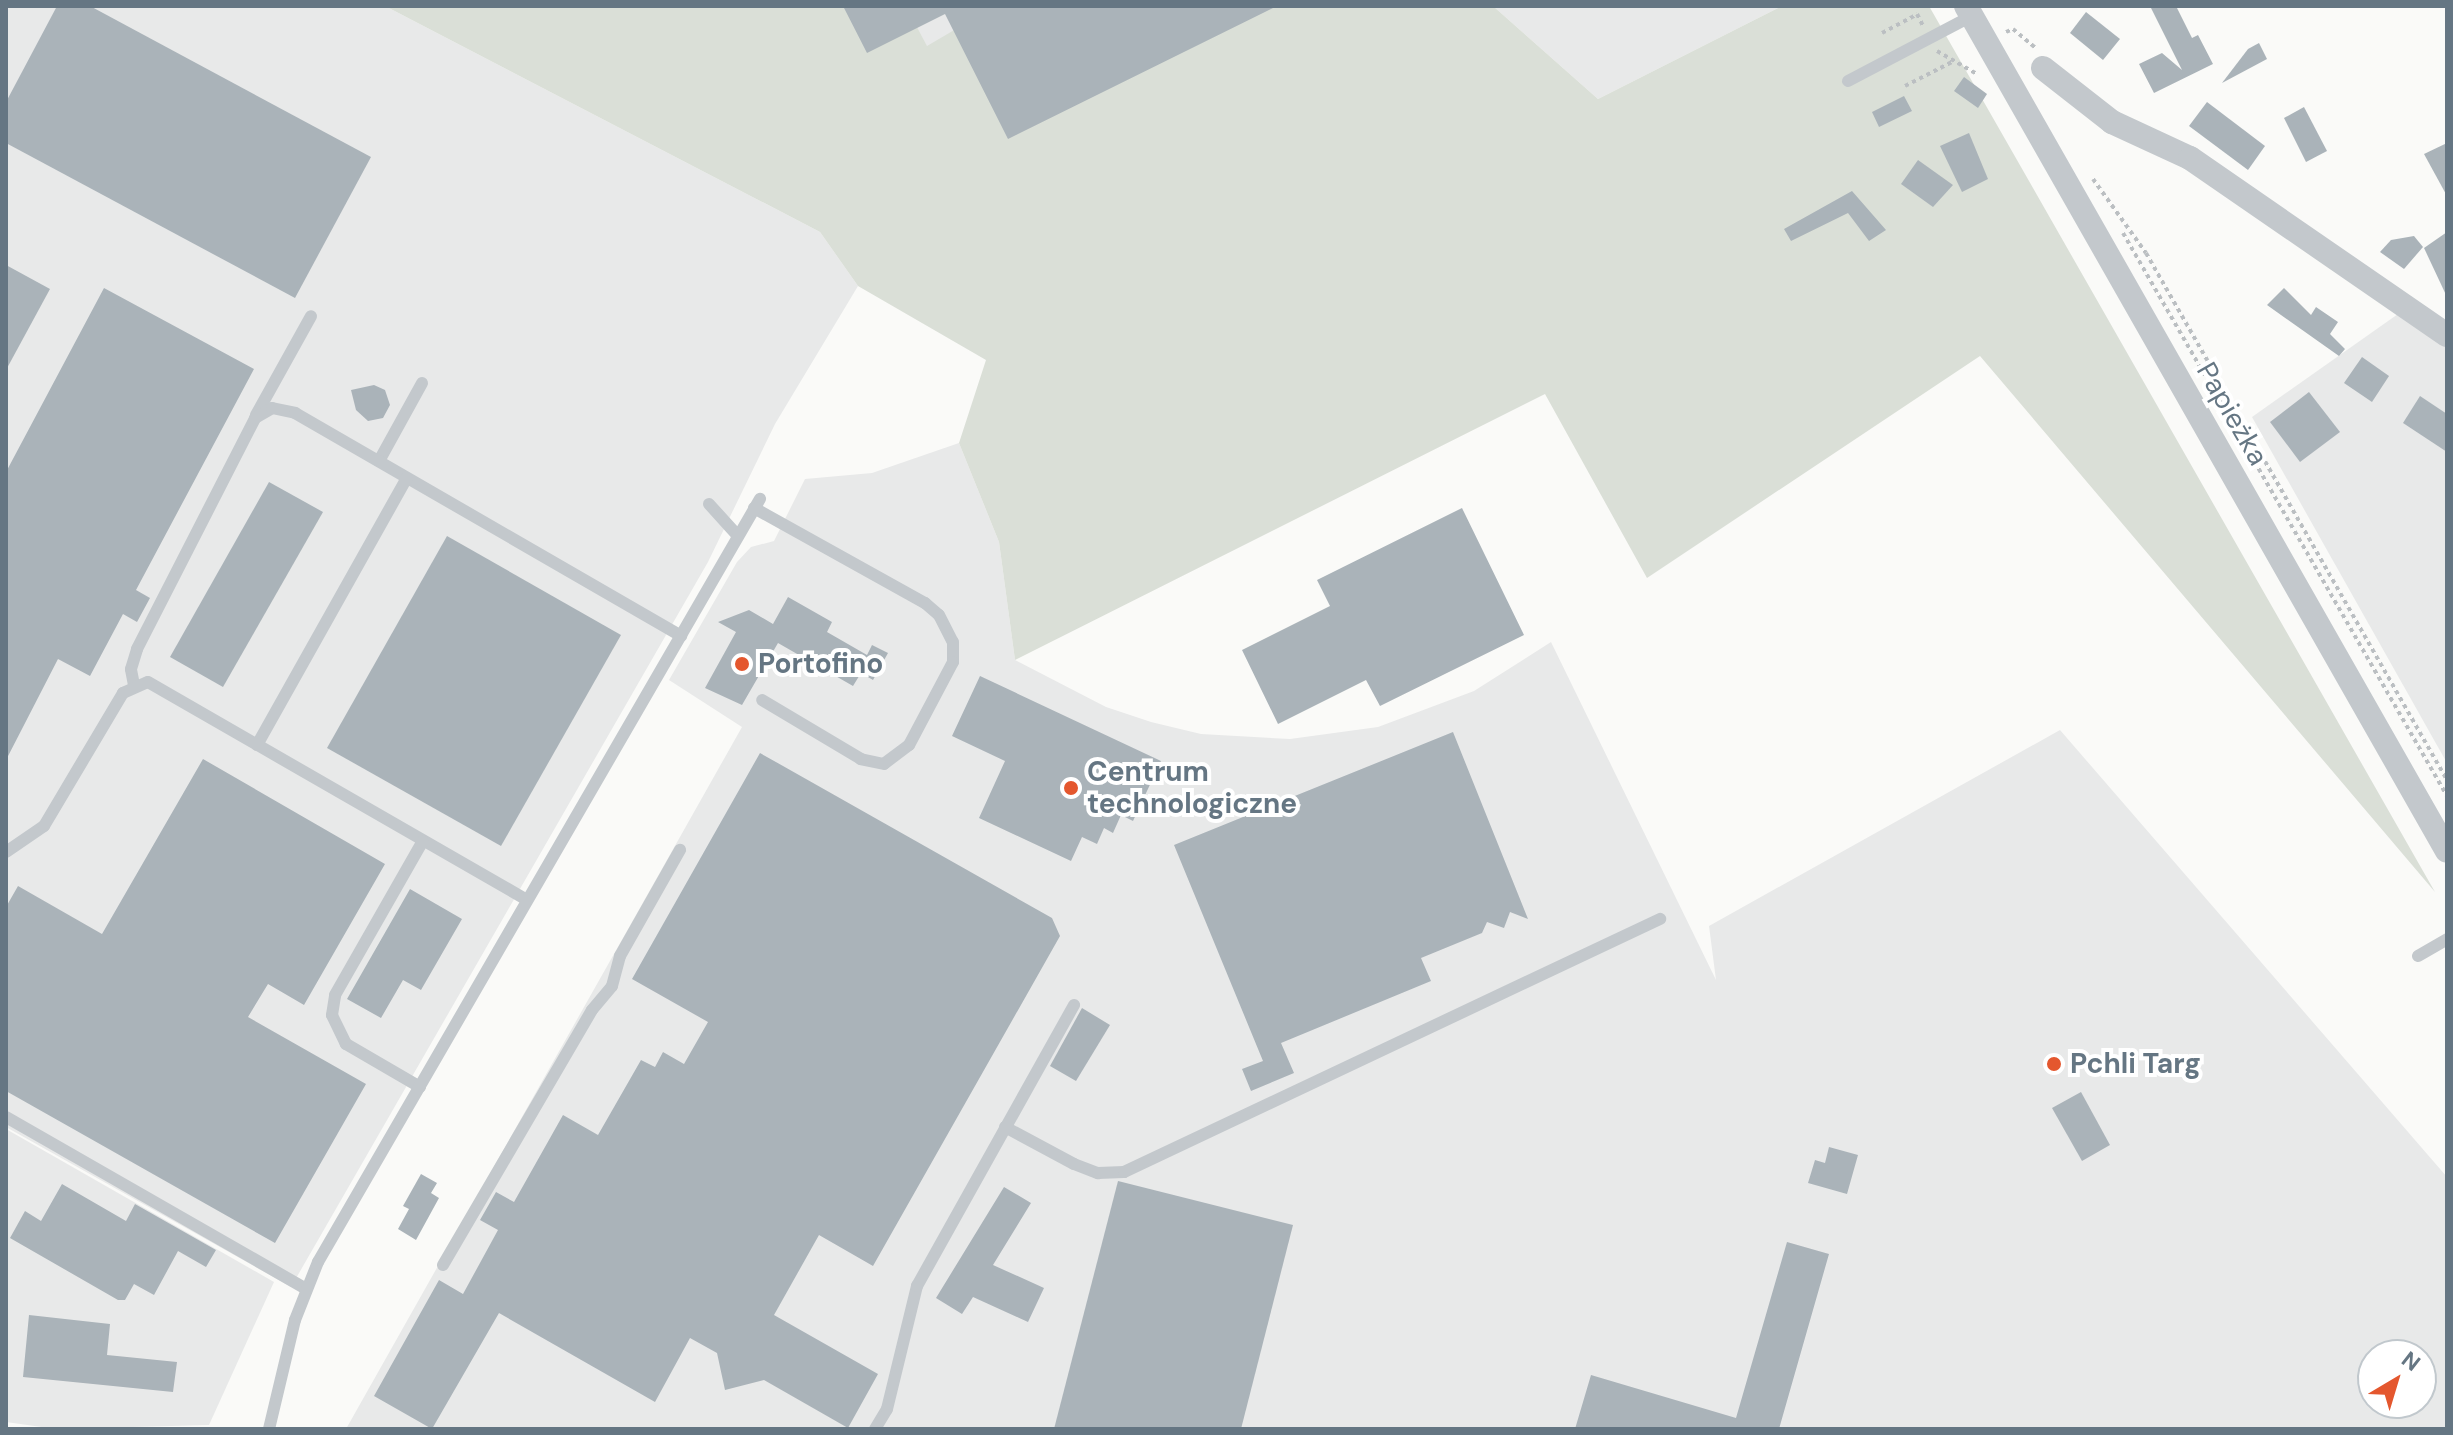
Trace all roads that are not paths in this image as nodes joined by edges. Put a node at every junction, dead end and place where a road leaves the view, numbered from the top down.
1 (1969, 11) edge
2 (2043, 68) dead end
3 (1848, 81) dead end
4 (311, 316) dead end
5 (2447, 335) edge
6 (422, 383) dead end
7 (255, 418) junction
8 (379, 461) junction
9 (407, 478) junction
10 (709, 504) dead end
11 (738, 536) junction
12 (681, 636) junction
13 (134, 685) junction
14 (762, 700) dead end
15 (257, 745) junction
16 (423, 841) junction
17 (680, 850) dead end
18 (2447, 851) edge
19 (6, 852) edge
20 (527, 900) junction
21 (1660, 919) dead end
22 (2447, 939) edge
23 (2418, 956) dead end
24 (1074, 1005) dead end
25 (420, 1087) junction
26 (6, 1117) edge
27 (1005, 1127) junction
28 (443, 1265) dead end
29 (305, 1288) junction
30 (269, 1429) edge
31 (875, 1429) edge

1 - 3 lane
1 - 18 street, Papieżka
2 - 5 street
4 - 7 lane
6 - 8 lane
7 - 8 lane
7 - 13 lane
8 - 9 lane
9 - 12 lane
9 - 15 lane
10 - 11 lane
11 - 12 lane
11 - 14 lane
12 - 20 lane
13 - 15 lane
13 - 19 lane
15 - 16 lane
16 - 20 lane
16 - 25 lane
17 - 28 lane
20 - 25 lane
21 - 27 lane
22 - 23 lane
24 - 27 lane
25 - 29 lane
26 - 29 lane
27 - 31 lane
29 - 30 lane

